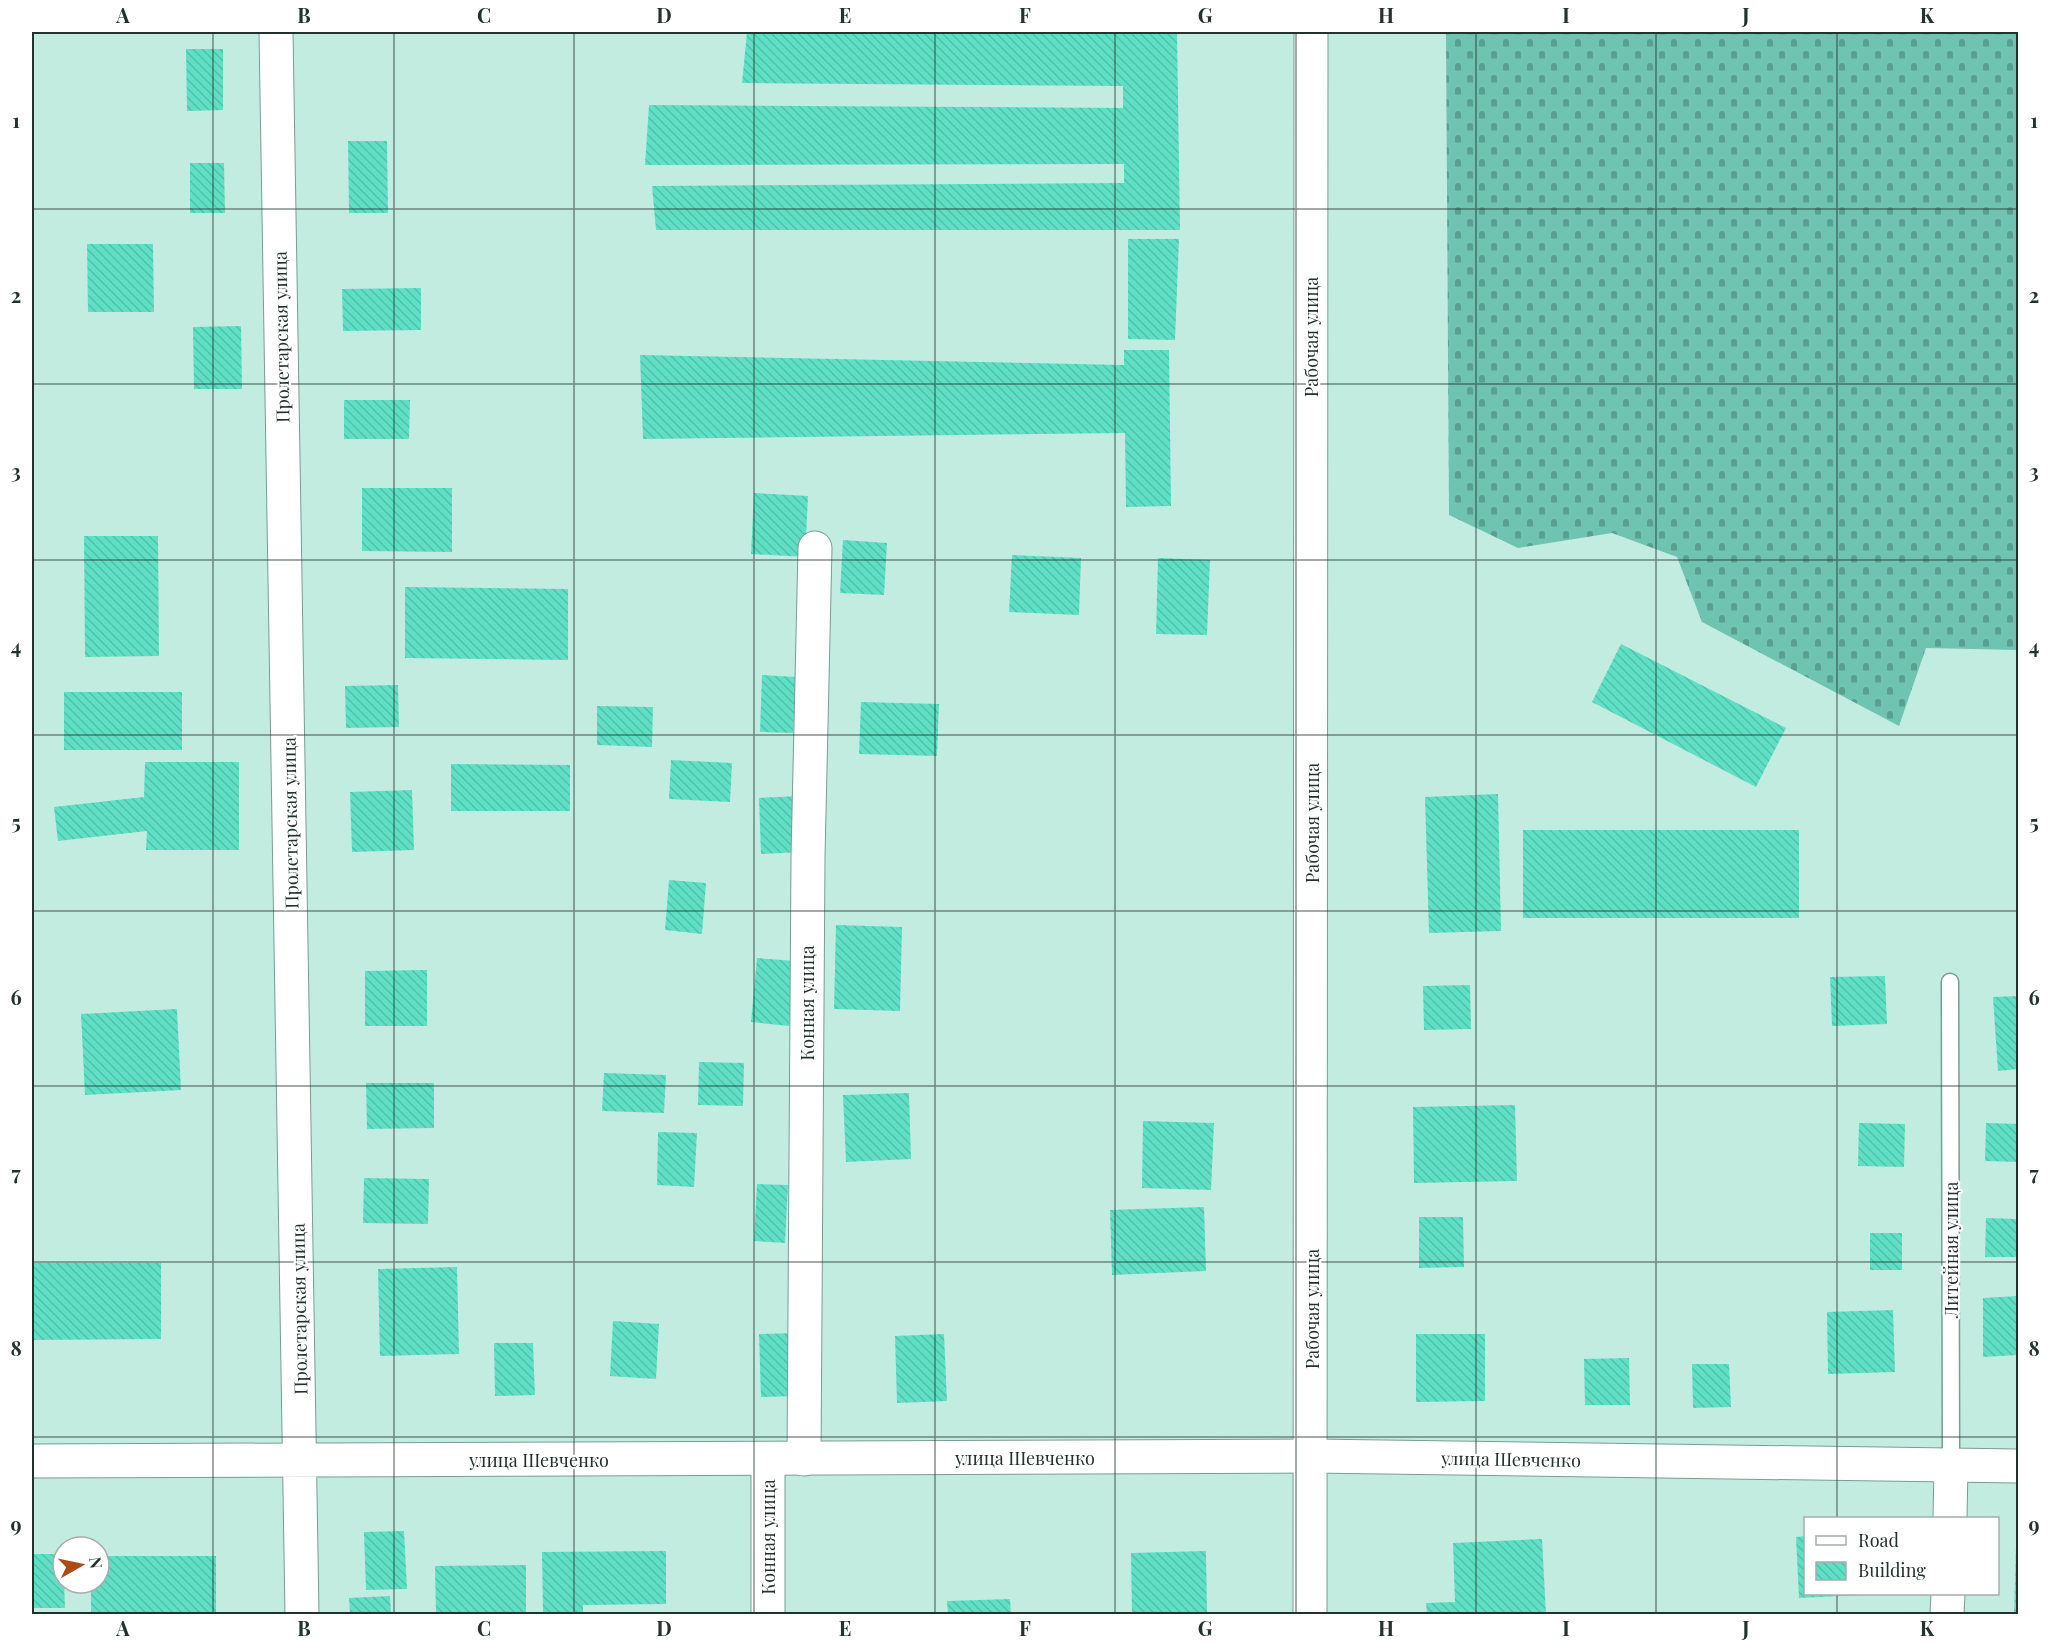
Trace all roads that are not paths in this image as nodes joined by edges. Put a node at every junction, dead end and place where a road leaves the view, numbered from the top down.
1 (276, 32) edge
2 (1311, 32) edge
3 (815, 548) dead end
4 (1950, 982) dead end
5 (1312, 1456) junction
6 (804, 1459) junction
7 (302, 1460) junction
8 (768, 1460) junction
9 (32, 1461) edge
10 (2019, 1466) edge
11 (1951, 1467) junction
12 (1950, 1517) edge
13 (1948, 1595) edge
14 (302, 1614) edge
15 (768, 1614) edge
16 (1310, 1614) edge
17 (1947, 1614) edge

1 - 7 street, Пролетарская улица
2 - 5 street, Рабочая улица
3 - 6 street, Конная улица
4 - 11 lane, Литейная улица
5 - 6 street, улица Шевченко
5 - 11 street, улица Шевченко
5 - 16 street, Рабочая улица
6 - 8 street, улица Шевченко
7 - 8 street, улица Шевченко
7 - 9 street, улица Шевченко
7 - 14 street, Пролетарская улица
8 - 15 street, Конная улица
10 - 11 street, улица Шевченко
11 - 12 street, Литейная улица
13 - 17 street

